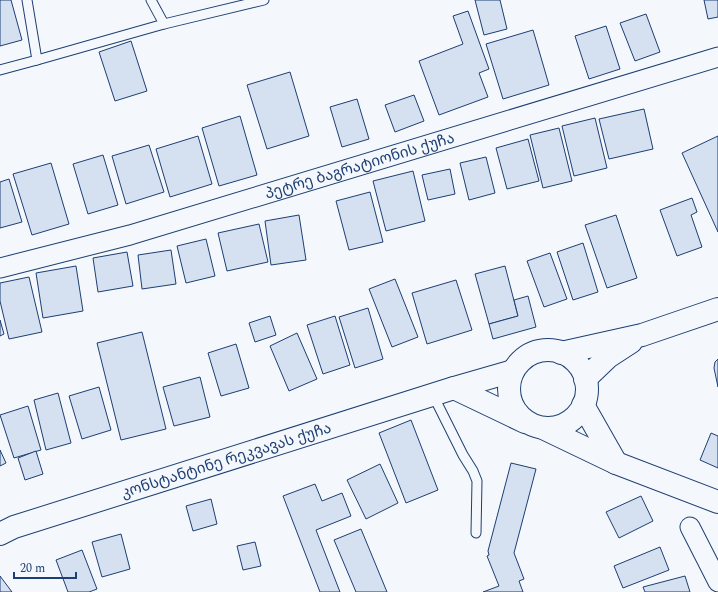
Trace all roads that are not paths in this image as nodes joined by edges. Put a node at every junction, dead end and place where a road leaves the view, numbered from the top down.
1 (27, 0) edge
2 (151, 0) edge
3 (264, 0) edge
4 (164, 24) junction
5 (718, 58) edge
6 (37, 60) junction
7 (0, 70) edge
8 (0, 268) edge
9 (718, 309) edge
10 (642, 335) junction
11 (561, 353) junction
12 (513, 371) junction
13 (585, 379) junction
14 (454, 388) junction
15 (433, 395) junction
16 (583, 405) junction
17 (536, 426) junction
18 (616, 463) junction
19 (718, 502) edge
20 (690, 527) dead end
21 (476, 532) dead end
22 (0, 534) edge
23 (718, 582) edge

1 - 6 lane
2 - 4 lane
3 - 4 lane
4 - 6 lane
5 - 8 street, პეტრე ბაგრატიონის ქუჩა
6 - 7 lane
9 - 10 main road
10 - 11 main road
10 - 13 main road
11 - 12 main road
11 - 13 main road
12 - 14 main road, კონსტანტინე რეკვავას ქუჩა
12 - 17 main road
13 - 16 main road
14 - 15 main road, კონსტანტინე რეკვავას ქუჩა
14 - 17 main road
15 - 21 lane
15 - 22 main road, კონსტანტინე რეკვავას ქუჩა
16 - 17 main road
16 - 18 main road
17 - 18 main road
18 - 19 main road
20 - 23 street

